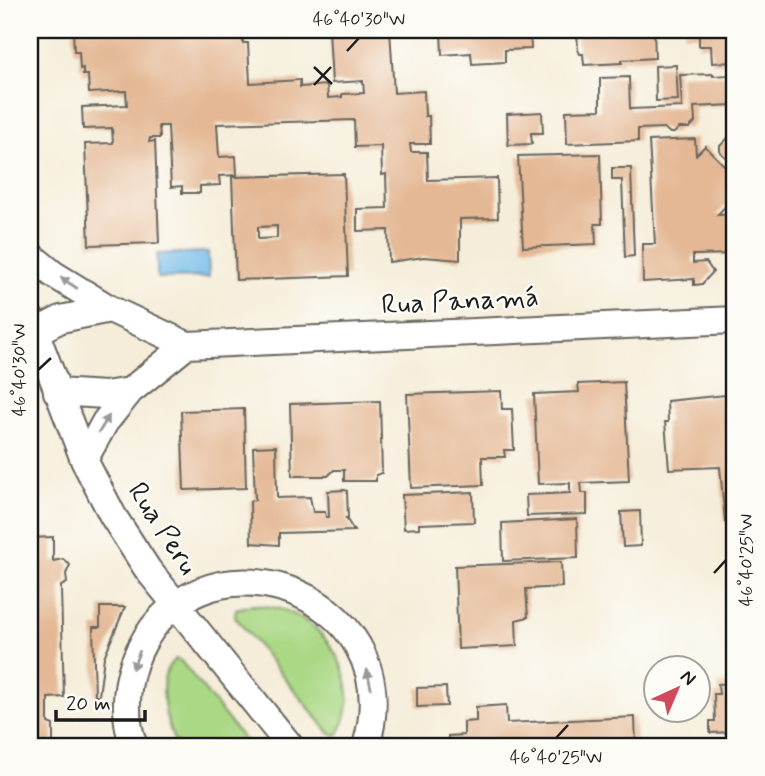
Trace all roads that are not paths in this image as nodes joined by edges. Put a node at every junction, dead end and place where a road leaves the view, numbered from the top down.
1 (30, 255) edge
2 (110, 309) junction
3 (735, 320) edge
4 (32, 325) edge
5 (187, 345) junction
6 (130, 391) junction
7 (57, 392) junction
8 (84, 460) junction
9 (176, 606) junction
10 (134, 746) edge
11 (290, 746) edge
12 (366, 746) edge

2 -> 1 street, Rua Panamá
2 - 4 street
2 - 5 street, Rua Panamá
3 - 5 street, Rua Panamá
4 - 7 street, Rua Peru
5 - 6 street
6 - 7 street
8 -> 6 street
7 - 8 street, Rua Peru
8 - 9 street, Rua Peru
9 -> 10 street
9 - 11 street, Rua Peru
12 -> 9 street

